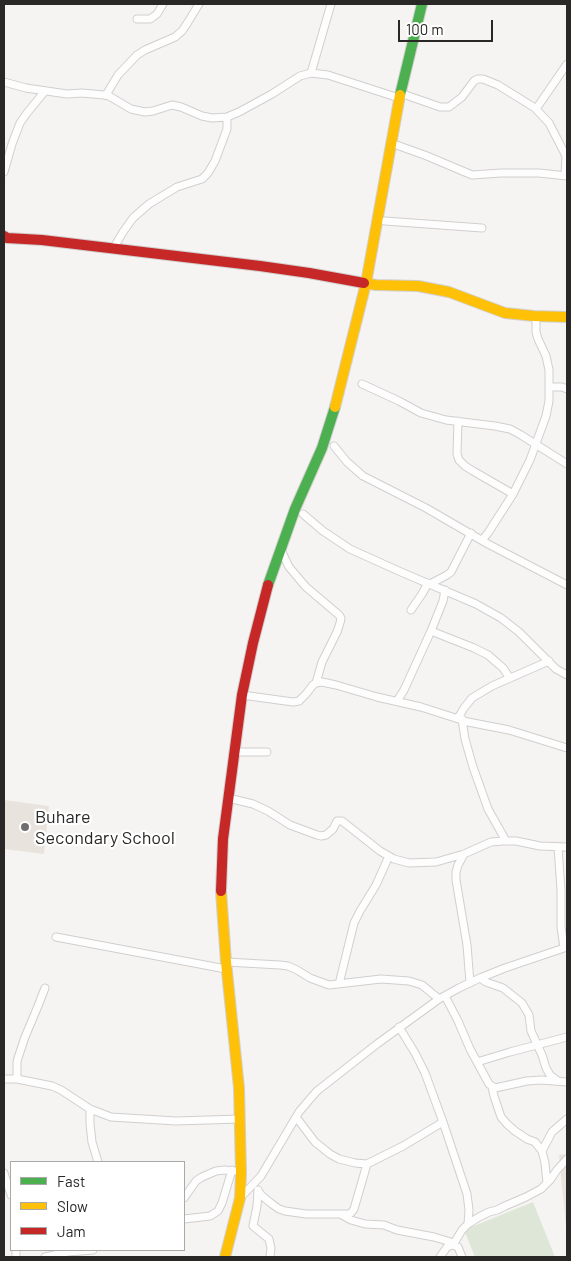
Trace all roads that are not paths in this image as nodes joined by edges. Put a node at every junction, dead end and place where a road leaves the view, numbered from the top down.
1 (163, 4) edge
2 (198, 4) edge
3 (331, 4) edge
4 (422, 4) edge
5 (137, 19) dead end
6 (567, 64) edge
7 (311, 73) junction
8 (4, 82) edge
9 (45, 91) junction
10 (106, 95) junction
11 (399, 96) junction
12 (536, 109) junction
13 (227, 117) junction
14 (391, 143) junction
15 (4, 172) edge
16 (566, 175) edge
17 (385, 221) dead end
18 (482, 228) dead end
19 (4, 236) edge
20 (113, 249) junction
21 (366, 283) junction
22 (536, 316) junction
23 (567, 317) edge
24 (362, 384) dead end
25 (550, 387) junction
26 (567, 389) edge
27 (458, 421) junction
28 (535, 444) junction
29 (334, 446) dead end
30 (567, 464) edge
31 (513, 494) junction
32 (303, 514) dead end
33 (471, 533) junction
34 (482, 540) junction
35 (281, 550) junction
36 (451, 572) junction
37 (429, 583) junction
38 (567, 585) edge
39 (446, 590) junction
40 (411, 610) dead end
41 (431, 631) junction
42 (549, 661) junction
43 (567, 675) edge
44 (509, 677) junction
45 (316, 684) junction
46 (242, 695) junction
47 (397, 701) junction
48 (460, 719) junction
49 (567, 748) edge
50 (234, 752) junction
51 (268, 752) dead end
52 (228, 798) junction
53 (506, 841) junction
54 (558, 847) junction
55 (567, 847) edge
56 (464, 854) junction
57 (389, 856) junction
58 (56, 938) dead end
59 (566, 948) edge
60 (226, 965) junction
61 (480, 978) junction
62 (470, 983) junction
63 (338, 984) junction
64 (45, 988) dead end
65 (442, 998) junction
66 (399, 1027) junction
67 (567, 1037) edge
68 (537, 1044) junction
69 (478, 1062) junction
70 (10, 1079) edge
71 (558, 1082) junction
72 (567, 1082) edge
73 (4, 1085) edge
74 (492, 1086) junction
75 (90, 1109) junction
76 (296, 1117) junction
77 (240, 1118) junction
78 (567, 1119) edge
79 (443, 1122) junction
80 (542, 1150) junction
81 (567, 1159) edge
82 (98, 1161) edge
83 (367, 1164) junction
84 (236, 1172) junction
85 (4, 1173) edge
86 (254, 1183) junction
87 (547, 1183) junction
88 (258, 1191) junction
89 (10, 1192) edge
90 (185, 1197) edge
91 (240, 1198) junction
92 (342, 1215) junction
93 (185, 1219) edge
94 (468, 1224) junction
95 (453, 1244) junction
96 (82, 1251) edge
97 (46, 1257) edge
98 (225, 1257) edge
99 (270, 1257) edge
100 (440, 1257) edge
101 (462, 1257) edge

1 - 5 street
2 - 10 street
3 - 7 street
4 - 11 main road
6 - 12 street
7 - 11 street
7 - 13 street
8 - 9 street
9 - 10 street
9 - 15 street
10 - 13 street
11 - 12 street
11 - 14 main road
12 - 16 street
13 - 20 street
14 - 16 street
14 - 21 main road
17 - 18 street
19 - 20 main road
20 - 21 main road
21 - 22 main road
21 - 35 main road
22 - 23 main road
22 - 25 street
24 - 27 street
25 - 26 street
25 - 28 street
27 - 28 street
27 - 31 street
28 - 30 street
28 - 31 street
29 - 33 street
31 - 34 street
32 - 37 street
33 - 34 street
33 - 36 street
34 - 38 street
35 - 45 street
35 - 46 main road
36 - 37 street
36 - 39 street
37 - 39 street
37 - 40 street
39 - 41 street
39 - 42 street
41 - 44 street
41 - 47 street
42 - 43 street
42 - 44 street
44 - 48 street
45 - 46 street
45 - 47 street
46 - 50 main road
47 - 48 street
48 - 49 street
48 - 53 street
50 - 51 street
50 - 52 main road
52 - 57 street
52 - 60 main road
53 - 54 street
53 - 56 street
54 - 55 street
54 - 59 street
56 - 57 street
56 - 62 street
57 - 63 street
58 - 60 street
59 - 61 street
60 - 63 street
60 - 77 main road
61 - 62 street
61 - 68 street
62 - 65 street
63 - 65 street
64 - 70 street
65 - 66 street
65 - 69 street
66 - 76 street
66 - 79 street
67 - 68 street
68 - 69 street
68 - 71 street
69 - 74 street
70 - 73 street
70 - 75 street
71 - 72 street
71 - 74 street
74 - 80 street
75 - 77 street
75 - 82 street
76 - 83 street
76 - 86 street
77 - 84 main road
78 - 80 street
79 - 83 street
79 - 94 street
80 - 87 street
81 - 87 street
83 - 92 street
84 - 90 street
84 - 91 main road
84 - 93 street
85 - 89 street
86 - 88 street
86 - 91 street
87 - 94 street
88 - 92 street
88 - 99 street
91 - 98 main road
92 - 95 street
94 - 95 street
95 - 100 street
95 - 101 street
96 - 97 street

